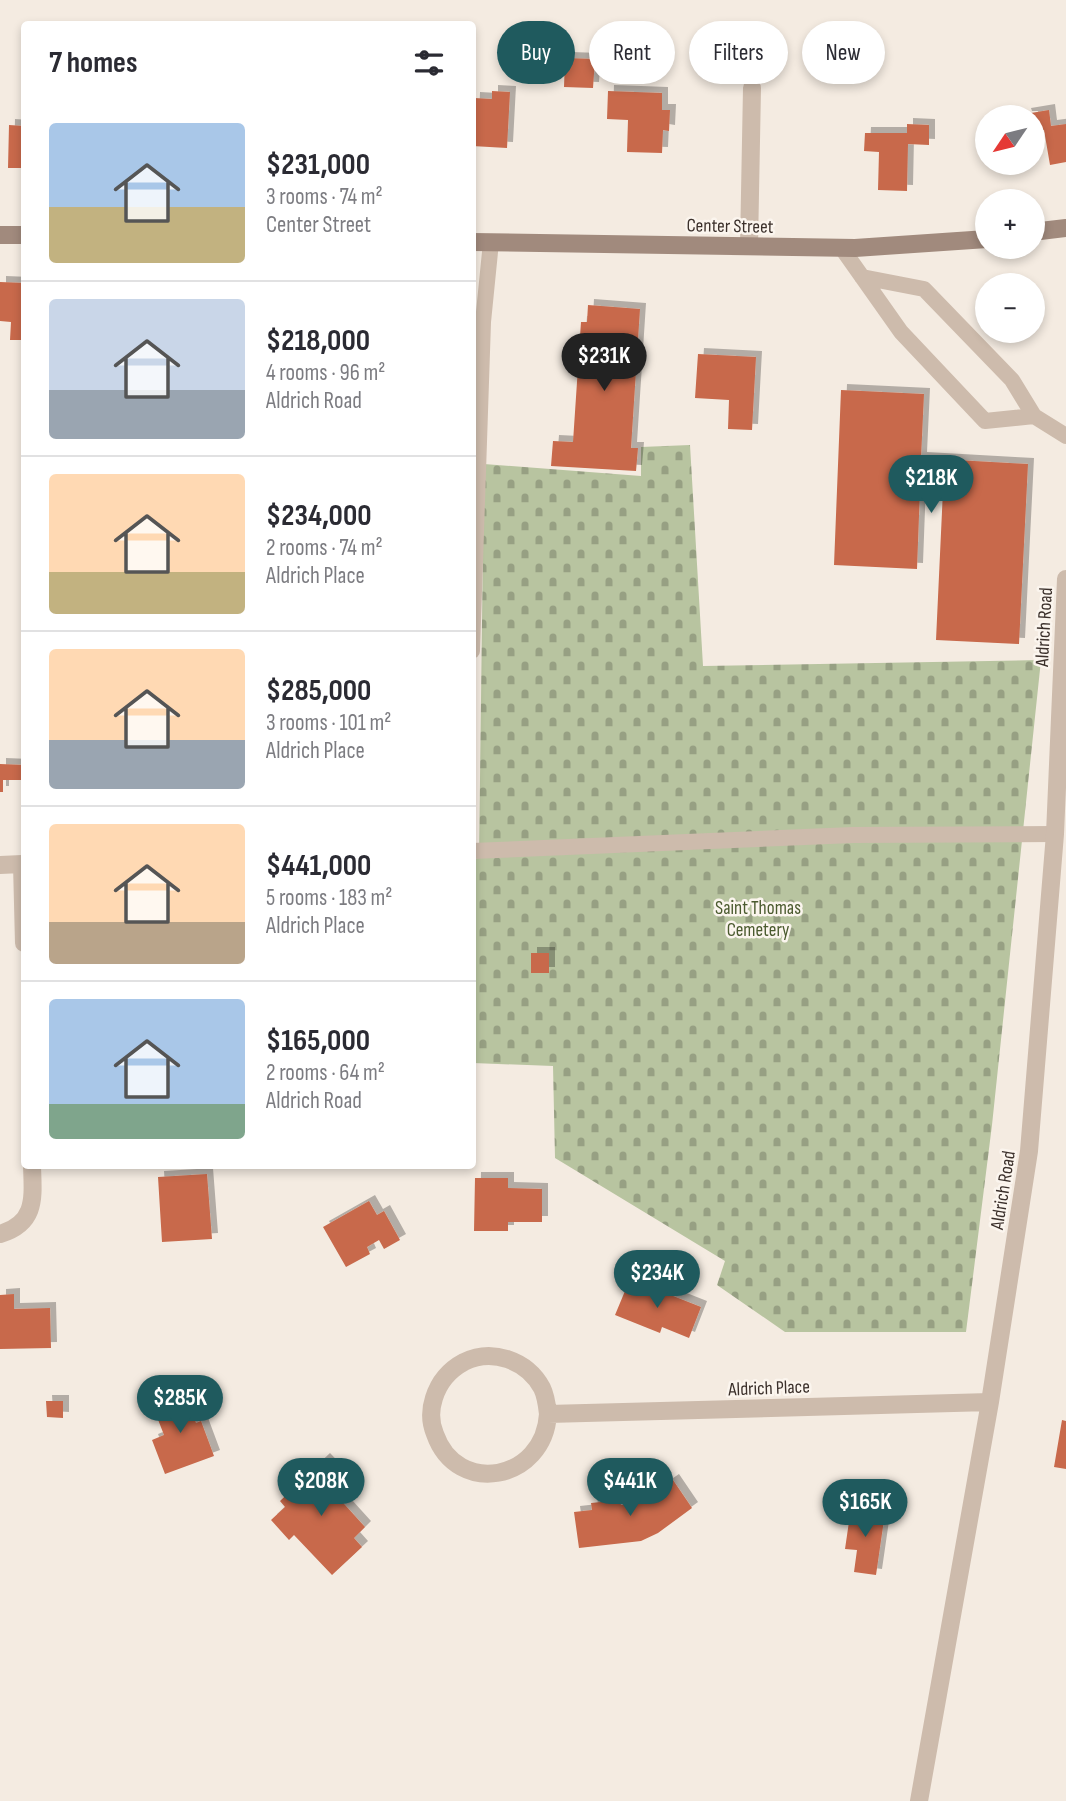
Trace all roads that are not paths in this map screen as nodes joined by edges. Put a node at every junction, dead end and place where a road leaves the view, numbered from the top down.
1 (752, 88) dead end
2 (1066, 228) edge
3 (1045, 230) edge
4 (0, 235) edge
5 (21, 235) edge
6 (975, 240) edge
7 (482, 242) edge
8 (748, 246) junction
9 (841, 247) junction
10 (862, 276) junction
11 (478, 321) edge
12 (1034, 416) junction
13 (476, 431) edge
14 (1066, 436) edge
15 (1066, 579) edge
16 (1055, 834) junction
17 (476, 851) edge
18 (21, 864) edge
19 (0, 865) edge
20 (32, 1169) edge
21 (0, 1234) edge
22 (990, 1402) junction
23 (548, 1414) junction
24 (919, 1801) edge

1 - 8 street
2 - 3 street
4 - 5 street
6 - 9 street, Center Street
7 - 8 street, Center Street
7 - 11 lane
8 - 9 street, Center Street
9 - 10 lane
10 - 12 lane
10 - 12 lane
11 - 13 lane
12 - 14 lane
15 - 16 street, Aldrich Road
16 - 17 lane
16 - 22 street, Aldrich Road
18 - 19 street
20 - 21 street
22 - 23 street, Aldrich Place
22 - 24 street, Aldrich Road
23 - 23 street

